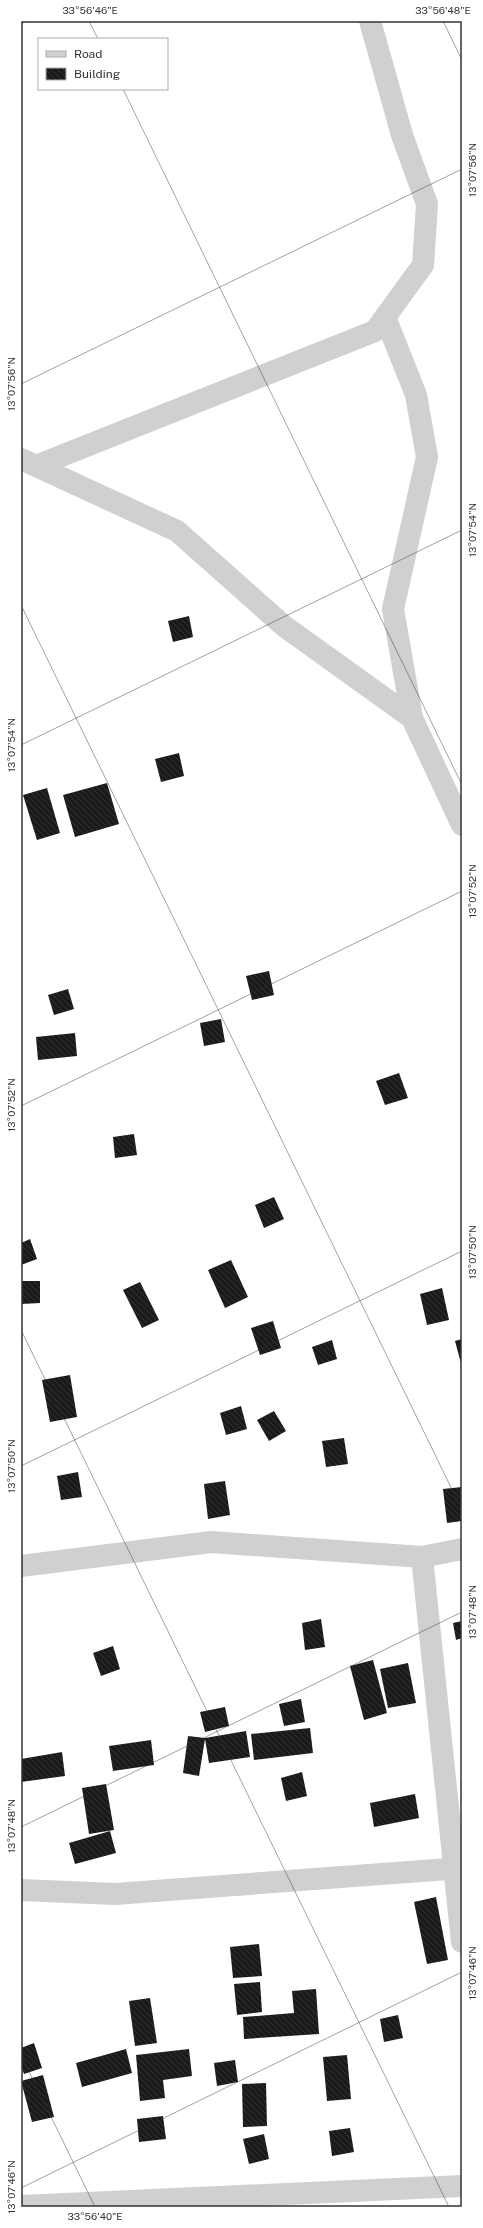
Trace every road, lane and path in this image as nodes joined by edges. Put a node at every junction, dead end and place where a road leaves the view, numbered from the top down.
1 (370, 21) edge
2 (385, 317) junction
3 (28, 462) edge
4 (412, 718) junction
5 (462, 825) edge
6 (462, 1549) edge
7 (422, 1557) junction
8 (21, 1566) edge
9 (459, 1868) edge
10 (21, 1890) edge
11 (462, 1942) edge
12 (462, 2186) edge
13 (21, 2206) edge
14 (70, 2206) edge

1 - 2 street
2 - 3 street
2 - 4 street
3 - 4 street
4 - 5 street
6 - 7 street
7 - 8 street
7 - 9 street
9 - 10 street
9 - 11 street
12 - 14 street
13 - 14 street

